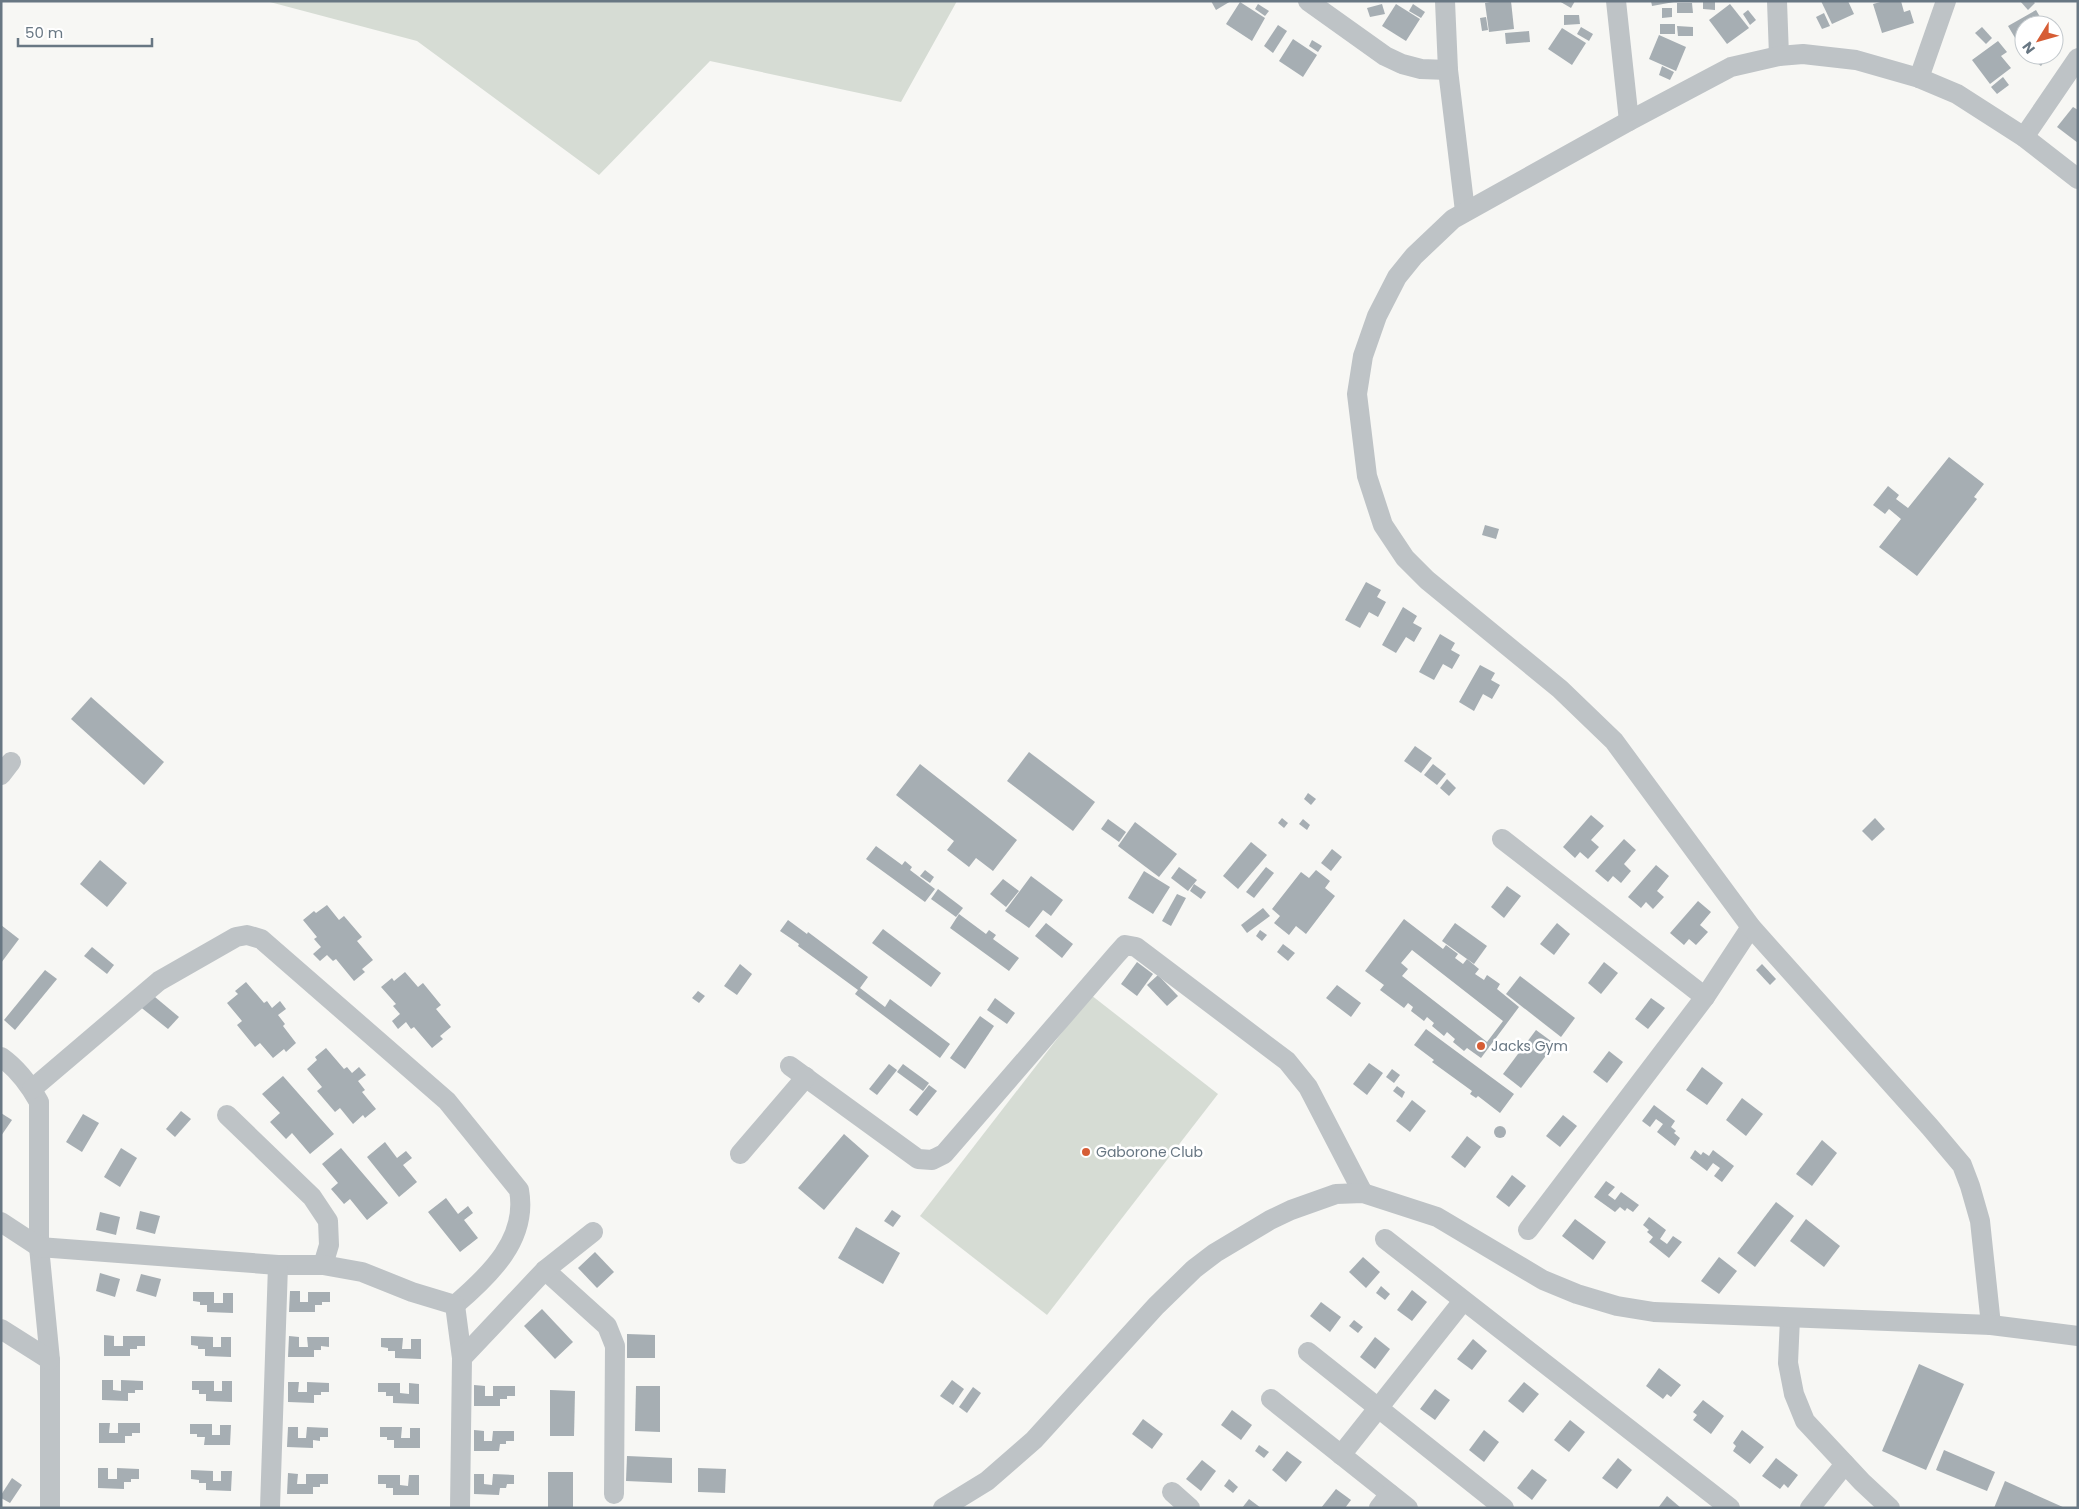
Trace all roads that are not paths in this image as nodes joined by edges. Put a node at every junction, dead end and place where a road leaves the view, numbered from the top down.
1 (1308, 1) edge
2 (1445, 1) edge
3 (1616, 1) edge
4 (1777, 1) edge
5 (1946, 1) edge
6 (1779, 56) junction
7 (2078, 58) edge
8 (1448, 70) junction
9 (1919, 78) junction
10 (1629, 121) junction
11 (2024, 138) junction
12 (2078, 179) edge
13 (1465, 211) junction
14 (1502, 839) dead end
15 (1751, 927) junction
16 (1705, 997) junction
17 (1, 1057) edge
18 (790, 1066) dead end
19 (806, 1077) junction
20 (32, 1088) junction
21 (227, 1115) dead end
22 (740, 1154) dead end
23 (1363, 1193) junction
24 (1, 1222) edge
25 (1528, 1230) dead end
26 (592, 1232) dead end
27 (1385, 1239) dead end
28 (39, 1247) junction
29 (278, 1265) junction
30 (323, 1265) junction
31 (545, 1270) junction
32 (1463, 1301) junction
33 (456, 1305) junction
34 (1790, 1318) junction
35 (1991, 1325) junction
36 (1, 1329) edge
37 (2078, 1336) edge
38 (1308, 1352) dead end
39 (462, 1358) junction
40 (50, 1360) junction
41 (1270, 1398) dead end
42 (1378, 1408) junction
43 (1341, 1455) junction
44 (1845, 1464) junction
45 (1172, 1492) dead end
46 (614, 1494) dead end
47 (1384, 1501) edge
48 (50, 1508) edge
49 (270, 1508) edge
50 (460, 1508) edge
51 (943, 1508) edge
52 (1190, 1508) edge
53 (1408, 1508) edge
54 (1504, 1508) edge
55 (1730, 1508) edge
56 (1810, 1508) edge
57 (1890, 1508) edge

1 - 8 street
2 - 8 street
3 - 10 street
4 - 6 street
5 - 9 street
6 - 9 street
6 - 10 street
7 - 11 street
8 - 13 street
9 - 11 street
10 - 13 street
11 - 12 street
13 - 15 street
14 - 16 street
15 - 16 street
15 - 35 street
16 - 25 street
17 - 20 street
18 - 19 street
19 - 22 street
19 - 23 street
20 - 28 street
20 - 33 street
21 - 30 street
23 - 34 street
23 - 51 street
24 - 28 street
26 - 31 street
27 - 32 street
28 - 29 street
28 - 40 street
29 - 30 street
29 - 49 street
30 - 33 street
31 - 39 street
31 - 46 street
32 - 42 street
32 - 55 street
33 - 39 street
34 - 35 street
34 - 44 street
35 - 37 street
36 - 40 street
38 - 42 street
39 - 50 street
40 - 48 street
41 - 43 street
42 - 43 street
42 - 54 street
43 - 47 street
44 - 56 street
44 - 57 street
45 - 52 street
47 - 53 street

